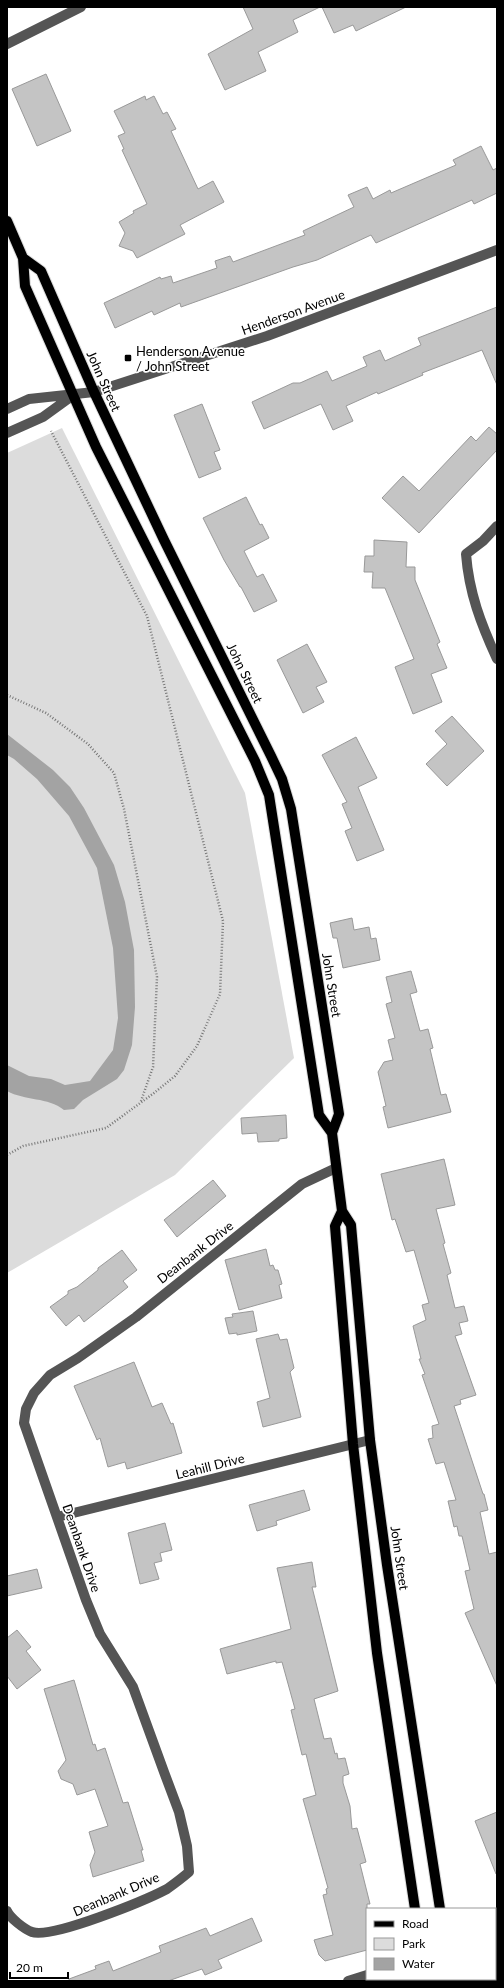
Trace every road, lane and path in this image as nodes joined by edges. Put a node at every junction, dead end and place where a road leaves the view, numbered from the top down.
1 (80, 7) edge
2 (7, 44) edge
3 (7, 221) edge
4 (497, 250) edge
5 (24, 258) junction
6 (94, 392) junction
7 (72, 396) junction
8 (7, 408) edge
9 (51, 431) dead end
10 (7, 433) edge
11 (497, 526) edge
12 (497, 659) edge
13 (7, 695) edge
14 (140, 1103) junction
15 (332, 1133) junction
16 (7, 1155) edge
17 (336, 1168) junction
18 (342, 1211) junction
19 (370, 1440) junction
20 (354, 1444) junction
21 (57, 1517) junction
22 (415, 1908) edge
23 (440, 1908) edge
24 (7, 1911) edge
25 (366, 1975) edge
26 (348, 1981) edge

1 - 2 street
3 - 5 main road, John Street
4 - 6 street, Henderson Avenue
5 - 6 main road, John Street
5 - 7 main road, John Street
6 - 7 street, Henderson Avenue
6 - 15 main road, John Street
7 - 8 street, Henderson Avenue
7 - 10 street, Henderson Avenue
7 - 15 main road, John Street
9 - 14 path
11 - 12 street
13 - 14 path
14 - 16 path
15 - 17 main road, John Street
17 - 18 main road, John Street
17 - 21 street, Deanbank Drive
18 - 19 main road, John Street
18 - 20 main road, John Street
19 - 20 street, Leahill Drive
19 - 23 main road, John Street
20 - 21 street, Leahill Drive
20 - 22 main road, John Street
21 - 24 street, Deanbank Drive
25 - 26 street

